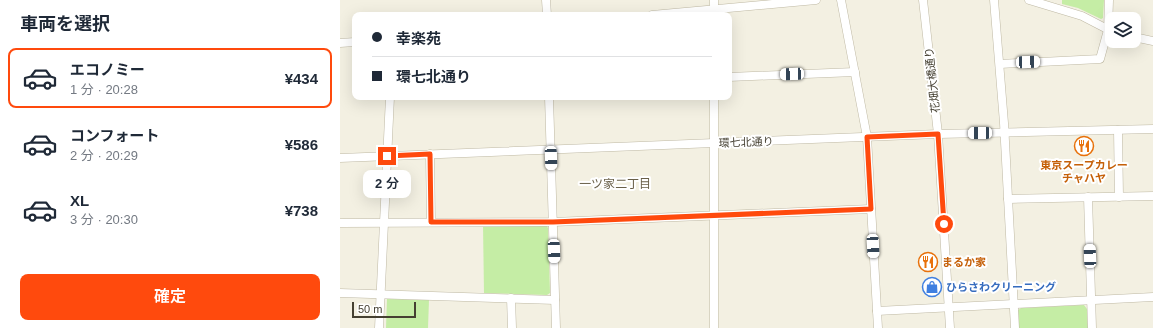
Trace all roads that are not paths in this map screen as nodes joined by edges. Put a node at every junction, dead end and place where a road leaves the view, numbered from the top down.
1 (546, 0) edge
2 (714, 0) edge
3 (816, 0) edge
4 (841, 0) edge
5 (923, 0) edge
6 (994, 0) edge
7 (1029, 0) edge
8 (1109, 0) edge
9 (547, 12) edge
10 (714, 12) edge
11 (1109, 12) edge
12 (1105, 28) edge
13 (1141, 38) edge
14 (1153, 41) edge
15 (352, 42) edge
16 (340, 43) edge
17 (1105, 44) edge
18 (1000, 64) junction
19 (855, 72) junction
20 (732, 77) edge
21 (390, 100) edge
22 (549, 100) edge
23 (714, 100) edge
24 (1153, 129) edge
25 (1118, 130) junction
26 (1005, 133) junction
27 (938, 134) junction
28 (867, 137) junction
29 (714, 143) junction
30 (551, 149) junction
31 (430, 154) junction
32 (387, 156) junction
33 (340, 158) edge
34 (1153, 196) edge
35 (1088, 197) junction
36 (1120, 197) junction
37 (1008, 199) junction
38 (871, 209) junction
39 (714, 216) junction
40 (384, 222) junction
41 (431, 222) junction
42 (553, 222) junction
43 (340, 223) edge
44 (340, 293) edge
45 (381, 295) junction
46 (1153, 297) edge
47 (511, 298) junction
48 (555, 300) junction
49 (1091, 301) junction
50 (1014, 304) junction
51 (949, 308) junction
52 (877, 311) junction
53 (379, 328) edge
54 (512, 328) edge
55 (556, 328) edge
56 (714, 328) edge
57 (878, 328) edge
58 (950, 328) edge
59 (1015, 328) edge
60 (1092, 328) edge

1 - 9 street
2 - 10 street
3 - 10 street
4 - 19 street
5 - 27 street, 花畑大橋通り
6 - 18 street
7 - 12 street
8 - 11 street
13 - 14 street
15 - 16 street
17 - 18 street
18 - 26 street
19 - 20 street
19 - 28 street
21 - 32 street
22 - 30 street
23 - 29 street
24 - 25 street, 環七北通り
25 - 26 street, 環七北通り
25 - 36 street
26 - 27 street, 環七北通り
26 - 37 street
27 - 28 street, 環七北通り
27 - 51 street, 花畑大橋通り
28 - 29 street, 環七北通り
28 - 38 street
29 - 30 street, 環七北通り
29 - 39 street
30 - 31 street, 環七北通り
30 - 42 street
31 - 32 street, 環七北通り
31 - 41 street
32 - 33 street, 環七北通り
32 - 40 street
34 - 36 street
35 - 36 street
35 - 37 street
35 - 49 street
37 - 50 street
38 - 39 street
38 - 52 street
39 - 42 street
39 - 56 street
40 - 41 street
40 - 43 street
40 - 45 street
41 - 42 street
42 - 48 street
44 - 45 street
45 - 47 street
45 - 53 street
46 - 49 street
47 - 48 street
47 - 54 street
48 - 55 street
49 - 50 street
49 - 60 street
50 - 51 street
50 - 59 street
51 - 52 street
51 - 58 street, 花畑大橋通り
52 - 57 street

